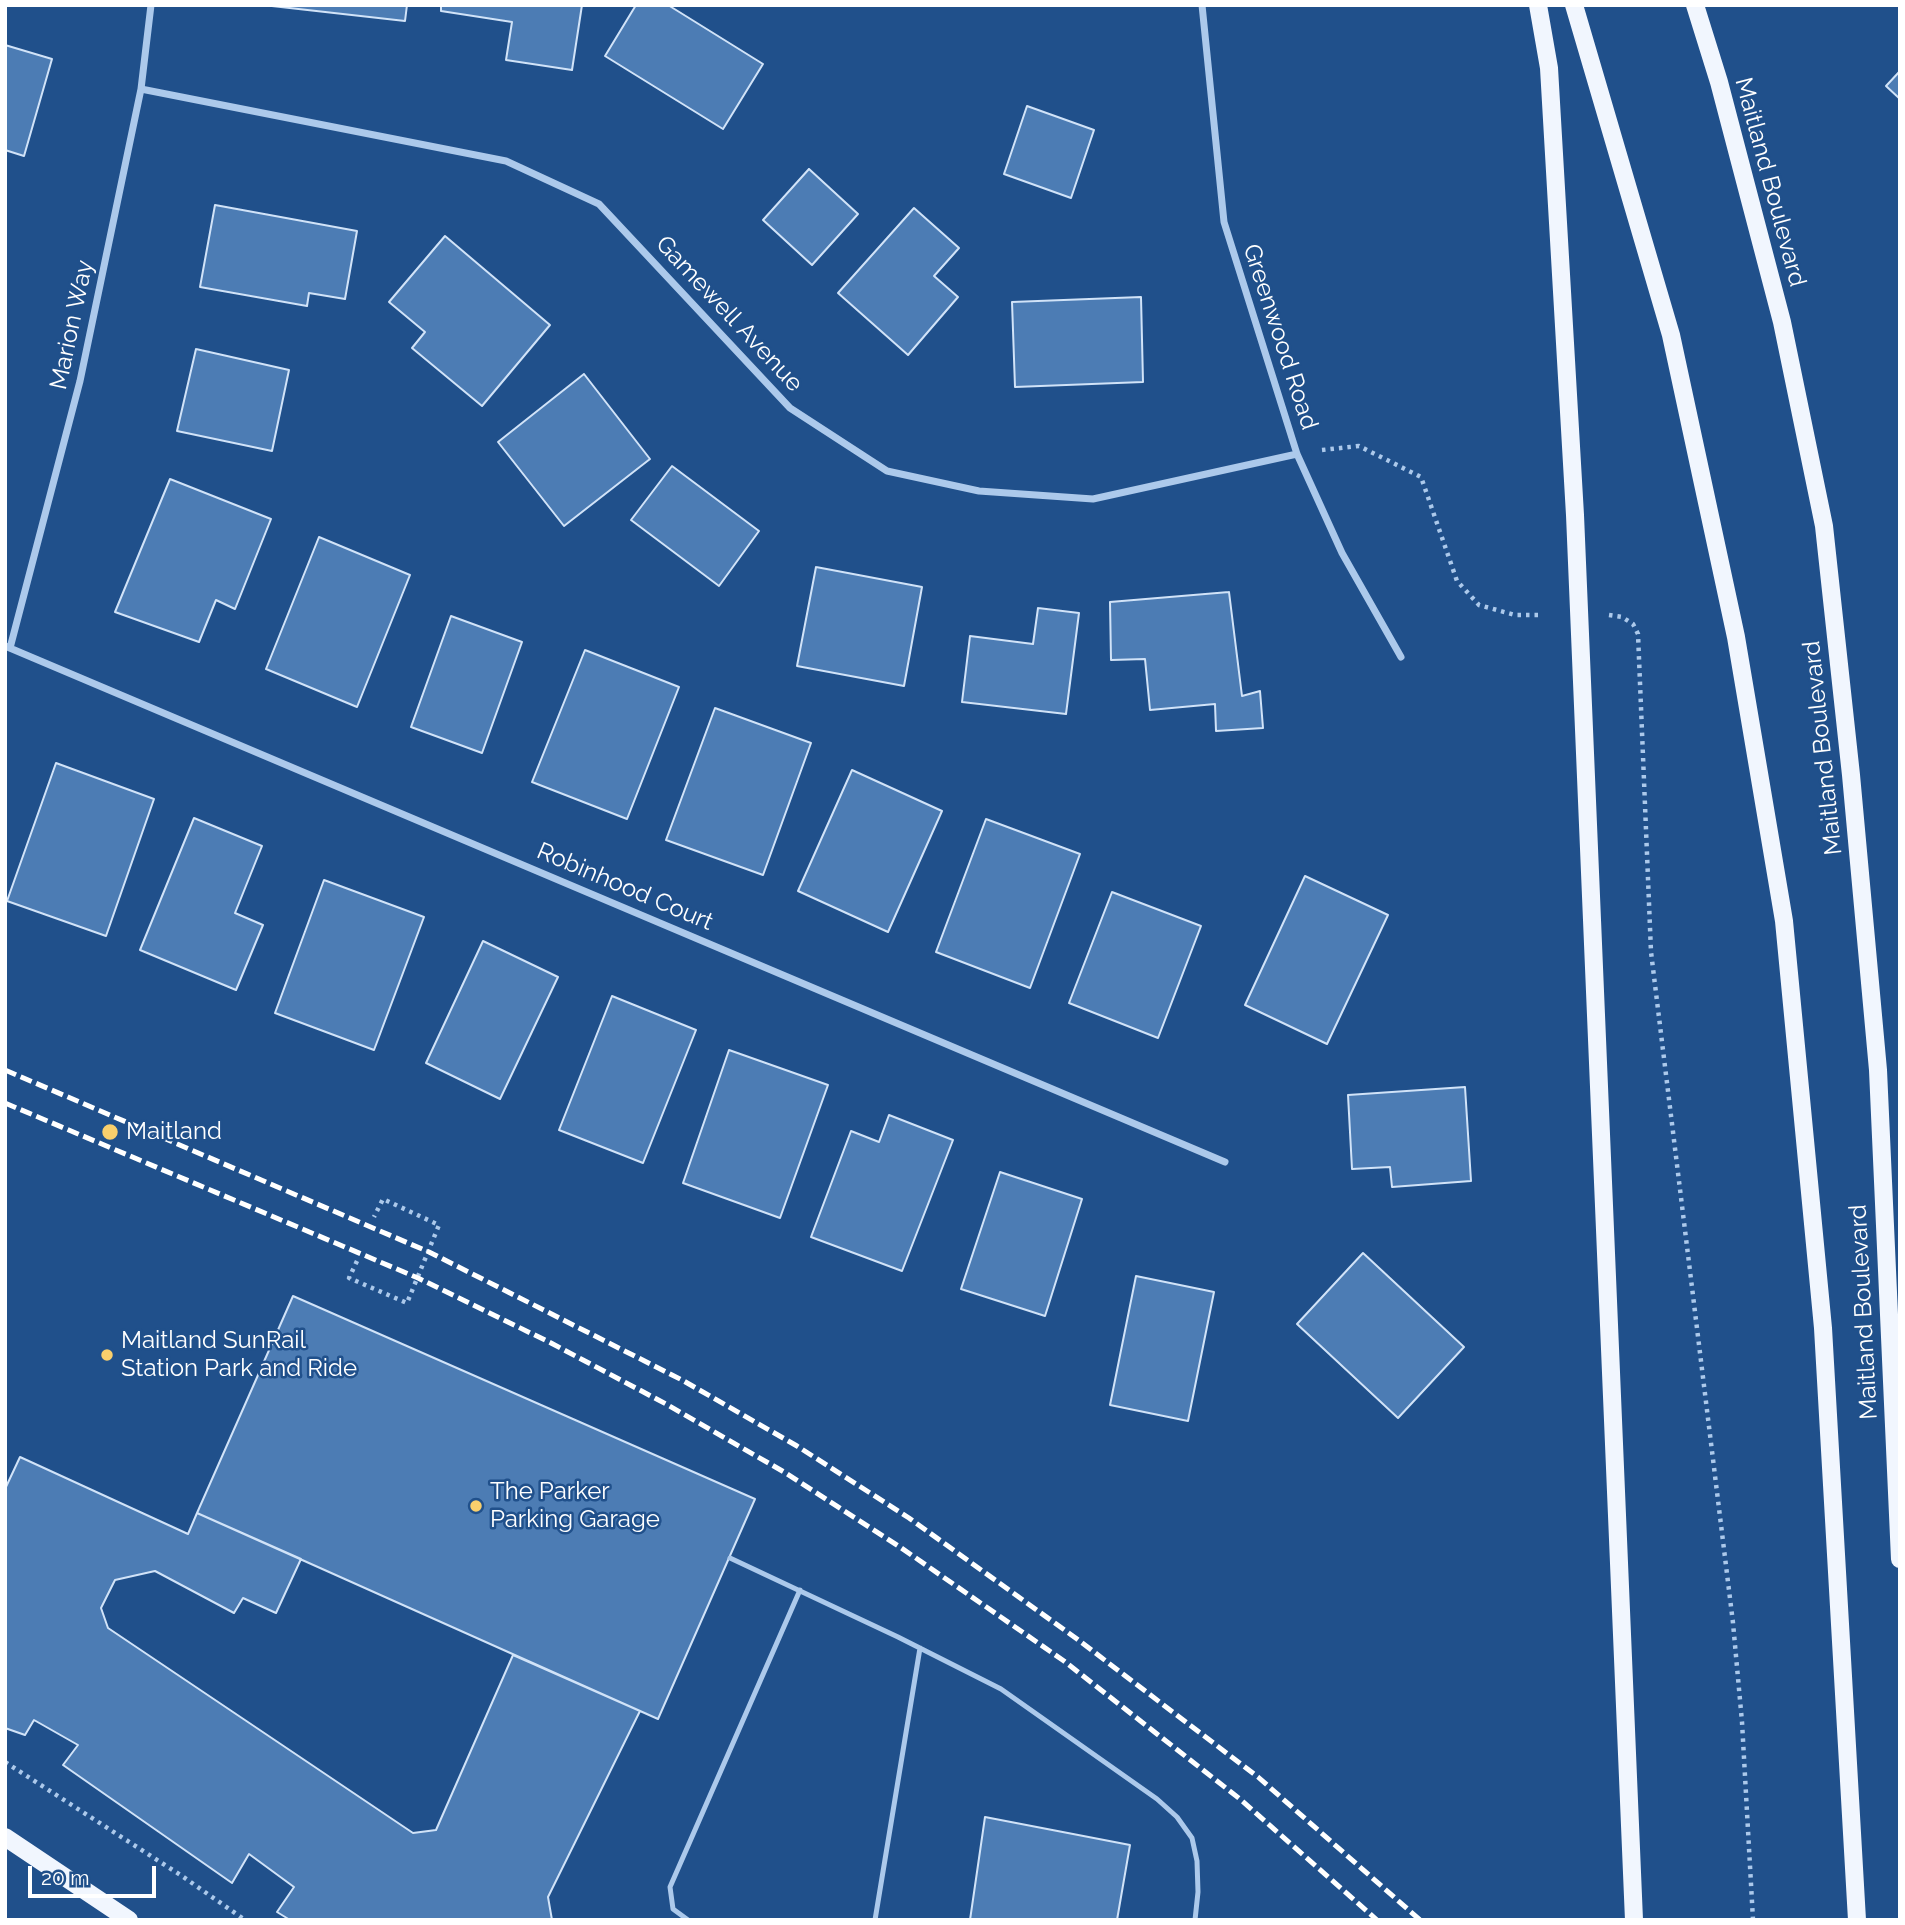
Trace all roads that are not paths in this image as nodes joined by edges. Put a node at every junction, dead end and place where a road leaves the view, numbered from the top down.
1 (151, 5) edge
2 (1202, 5) edge
3 (1538, 5) edge
4 (1574, 5) edge
5 (1695, 5) edge
6 (141, 89) junction
7 (1297, 454) junction
8 (8, 647) edge
9 (1401, 657) dead end
10 (1225, 1162) dead end
11 (1898, 1508) edge
12 (730, 1558) dead end
13 (1900, 1559) edge
14 (800, 1590) junction
15 (920, 1648) junction
16 (5, 1837) edge
17 (129, 1920) edge
18 (688, 1920) edge
19 (875, 1920) edge
20 (1195, 1920) edge
21 (1634, 1920) edge
22 (1857, 1920) edge

1 - 6 street, Marion Way
2 - 7 street, Greenwood Road
3 - 21 main road
4 - 22 main road
5 - 11 main road, Maitland Boulevard
6 - 7 street, Gamewell Avenue
6 - 8 street, Marion Way
7 - 9 street, Greenwood Road
8 - 10 street, Robinhood Court
11 - 13 main road, Maitland Boulevard
12 - 14 lane
14 - 15 lane
14 - 18 lane
15 - 19 lane
15 - 20 lane
16 - 17 main road

